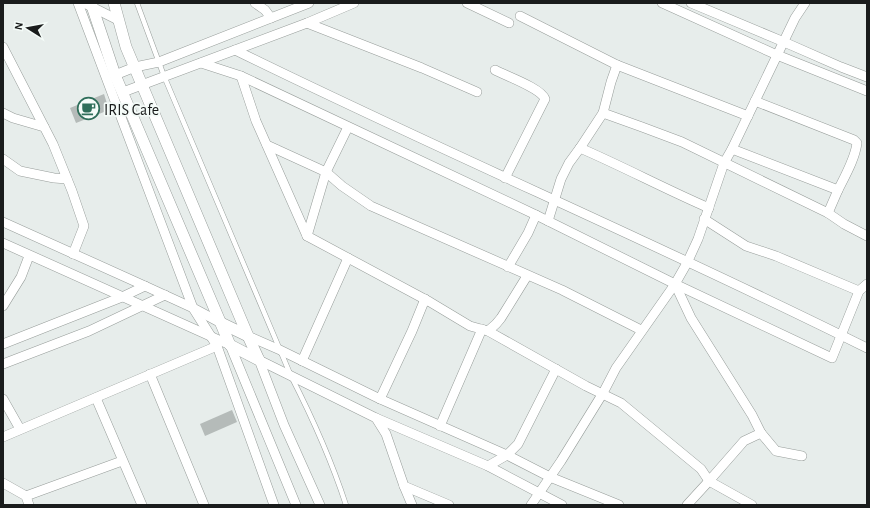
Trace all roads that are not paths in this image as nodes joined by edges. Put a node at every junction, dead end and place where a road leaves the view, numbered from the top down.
1 (78, 3) edge
2 (114, 3) edge
3 (137, 3) edge
4 (255, 3) edge
5 (309, 3) edge
6 (354, 3) edge
7 (467, 3) edge
8 (662, 3) edge
9 (691, 3) edge
10 (805, 3) edge
11 (89, 4) edge
12 (520, 16) dead end
13 (271, 18) junction
14 (118, 20) junction
15 (307, 23) junction
16 (510, 23) dead end
17 (784, 42) junction
18 (3, 47) edge
19 (235, 50) junction
20 (777, 55) junction
21 (159, 62) junction
22 (201, 63) junction
23 (617, 65) junction
24 (135, 67) junction
25 (495, 70) dead end
26 (116, 75) junction
27 (164, 76) junction
28 (241, 76) junction
29 (867, 77) edge
30 (143, 85) junction
31 (123, 92) junction
32 (477, 92) dead end
33 (867, 92) edge
34 (755, 101) junction
35 (3, 113) edge
36 (603, 113) junction
37 (748, 116) junction
38 (44, 126) junction
39 (348, 127) junction
40 (267, 145) junction
41 (580, 148) junction
42 (732, 149) junction
43 (3, 159) edge
44 (724, 163) junction
45 (326, 172) junction
46 (505, 178) junction
47 (67, 179) junction
48 (838, 190) junction
49 (553, 201) junction
50 (709, 208) junction
51 (828, 213) junction
52 (536, 215) junction
53 (704, 219) junction
54 (548, 221) junction
55 (3, 222) edge
56 (307, 236) junction
57 (867, 236) edge
58 (3, 243) edge
59 (73, 254) junction
60 (29, 256) junction
61 (348, 258) junction
62 (687, 262) junction
63 (508, 267) junction
64 (527, 276) junction
65 (675, 284) junction
66 (867, 284) edge
67 (145, 286) junction
68 (860, 291) junction
69 (165, 295) junction
70 (122, 297) junction
71 (425, 299) junction
72 (4, 302) edge
73 (143, 306) junction
74 (193, 308) junction
75 (221, 323) junction
76 (485, 330) junction
77 (641, 330) junction
78 (841, 335) junction
79 (212, 336) junction
80 (248, 336) junction
81 (3, 344) edge
82 (230, 345) junction
83 (217, 346) junction
84 (867, 348) edge
85 (280, 350) junction
86 (259, 360) junction
87 (302, 361) junction
88 (3, 364) edge
89 (556, 369) junction
90 (150, 374) junction
91 (291, 376) junction
92 (603, 393) junction
93 (96, 398) junction
94 (3, 399) edge
95 (380, 399) junction
96 (376, 418) junction
97 (440, 426) junction
98 (20, 429) junction
99 (761, 433) junction
100 (3, 437) edge
101 (507, 455) junction
102 (802, 456) dead end
103 (122, 461) junction
104 (488, 466) junction
105 (550, 477) junction
106 (709, 481) junction
107 (3, 483) edge
108 (404, 486) junction
109 (539, 492) junction
110 (26, 496) junction
111 (29, 505) edge
112 (142, 505) edge
113 (204, 505) edge
114 (274, 505) edge
115 (296, 505) edge
116 (320, 505) edge
117 (346, 505) edge
118 (412, 505) edge
119 (449, 505) edge
120 (531, 505) edge
121 (562, 505) edge
122 (619, 505) edge
123 (687, 505) edge
124 (752, 505) edge

1 - 74 street
2 - 14 street
3 - 21 lane
4 - 13 street
5 - 13 street
6 - 15 street
7 - 16 street
8 - 20 street
9 - 17 street
10 - 17 street
11 - 14 street
11 - 26 street
12 - 23 street
13 - 21 street
14 - 24 street
15 - 19 street
15 - 32 street
17 - 20 street
17 - 29 street
18 - 38 street
19 - 22 street
19 - 46 street
20 - 33 street
20 - 34 street
21 - 24 street
21 - 27 lane
22 - 27 street
22 - 28 street
23 - 36 street
23 - 37 street
24 - 26 street
24 - 30 street
25 - 46 street
26 - 31 street
27 - 30 street
27 - 85 lane
28 - 39 street
28 - 40 street
30 - 31 street
30 - 80 street
31 - 75 street
34 - 37 street
34 - 48 street
35 - 38 street
36 - 41 street
36 - 44 street
37 - 42 street
38 - 47 street
39 - 45 street
39 - 52 street
40 - 45 street
40 - 56 street
41 - 49 street
41 - 50 street
42 - 44 street
42 - 48 street
43 - 47 street
44 - 50 street
44 - 51 street
45 - 56 street
45 - 63 street
46 - 49 street
47 - 59 street
48 - 51 street
49 - 54 street
49 - 62 street
50 - 53 street
51 - 57 street
52 - 54 street
52 - 63 street
53 - 62 street
53 - 68 street
54 - 65 street
55 - 59 street
56 - 61 street
58 - 60 street
59 - 67 street
60 - 70 street
60 - 72 street
61 - 71 street
61 - 87 street
62 - 65 street
62 - 78 street
63 - 64 street
64 - 76 street
64 - 77 street
65 - 77 street
65 - 78 street
65 - 99 street
66 - 68 street
67 - 69 street
67 - 70 street
68 - 78 street
69 - 73 street
69 - 74 street
70 - 73 street
70 - 81 street
71 - 76 street
71 - 95 street
73 - 79 street
73 - 88 street
74 - 75 street
74 - 79 street
75 - 80 street
75 - 82 street
76 - 89 street
76 - 97 street
77 - 92 street
78 - 84 street
79 - 82 street
79 - 83 street
80 - 85 street
80 - 86 street
82 - 86 street
82 - 115 street
83 - 90 street
83 - 114 street
85 - 87 street
85 - 91 lane
86 - 91 street
86 - 116 street
87 - 95 street
89 - 92 street
89 - 101 street
90 - 93 street
90 - 113 street
91 - 96 street
91 - 117 lane
92 - 105 street
92 - 106 street
93 - 98 street
93 - 103 street
94 - 98 street
95 - 97 street
96 - 104 street
96 - 108 street
97 - 101 street
98 - 100 street
99 - 102 street
99 - 106 street
101 - 104 street
101 - 105 street
103 - 110 street
103 - 112 street
104 - 109 street
105 - 109 street
105 - 122 street
106 - 123 street
106 - 124 street
107 - 110 street
108 - 118 street
108 - 119 street
109 - 120 street
109 - 121 street
110 - 111 street

